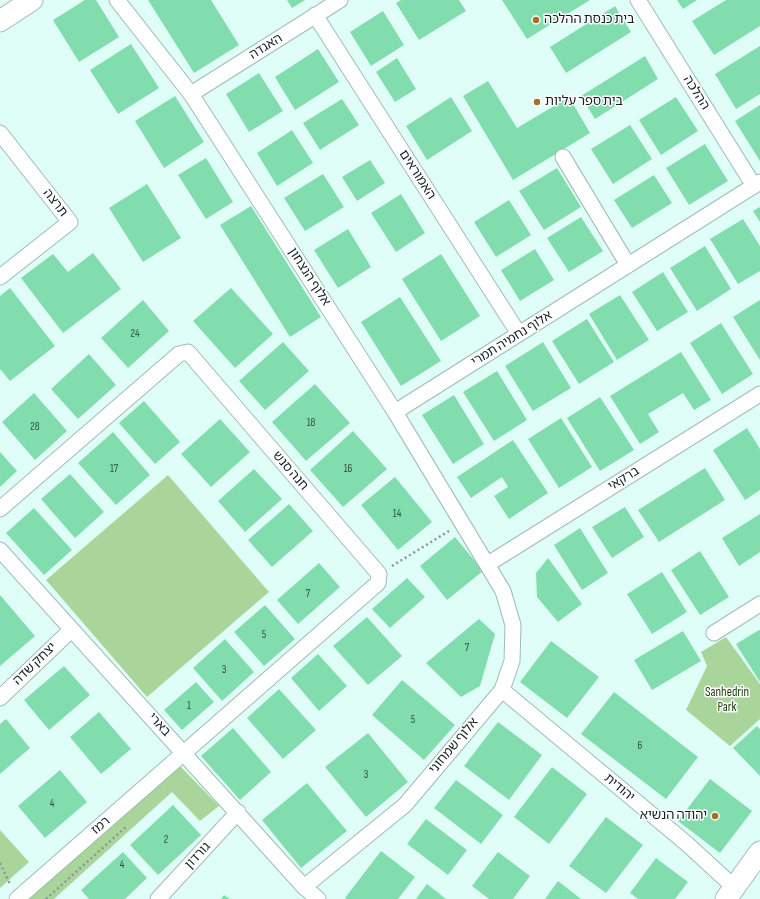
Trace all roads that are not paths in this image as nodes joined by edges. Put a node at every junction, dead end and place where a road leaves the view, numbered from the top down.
1 (32, 0) edge
2 (117, 0) edge
3 (340, 0) edge
4 (638, 0) edge
5 (316, 15) junction
6 (0, 21) edge
7 (191, 94) junction
8 (0, 133) edge
9 (563, 157) dead end
10 (757, 184) edge
11 (628, 265) junction
12 (0, 277) edge
13 (519, 334) junction
14 (760, 394) edge
15 (395, 412) junction
16 (0, 509) edge
17 (0, 550) edge
18 (488, 564) junction
19 (760, 604) edge
20 (71, 630) junction
21 (714, 633) dead end
22 (502, 690) junction
23 (0, 698) edge
24 (184, 753) junction
25 (238, 812) junction
26 (760, 852) edge
27 (304, 887) junction
28 (731, 893) edge
29 (17, 899) edge
30 (158, 899) edge
31 (318, 899) edge

1 - 6 street
2 - 7 street, אלוף הנצחון
3 - 5 street, האגדה
4 - 10 street, ההלכה
5 - 7 street, האגדה
5 - 13 street, האמוראים
7 - 15 street, אלוף הנצחון
8 - 12 street, תרצה
9 - 11 street
10 - 11 street, אלוף נחמיה תמרי
11 - 13 street, אלוף נחמיה תמרי
13 - 15 street, אלוף נחמיה תמרי
14 - 18 street, ברקאי
15 - 18 street, אלוף הנצחון
16 - 24 street, חנה סנש
17 - 20 street, בארי
18 - 22 street, אלוף שמחוני
19 - 21 street
20 - 23 street, יצחק שדה
20 - 24 street, בארי
22 - 27 street, אלוף שמחוני
22 - 28 street, יהודית
24 - 25 street, בארי
24 - 29 street, רמז
25 - 27 street, בארי
25 - 30 street, גורדון
26 - 28 street
27 - 31 street, בארי

